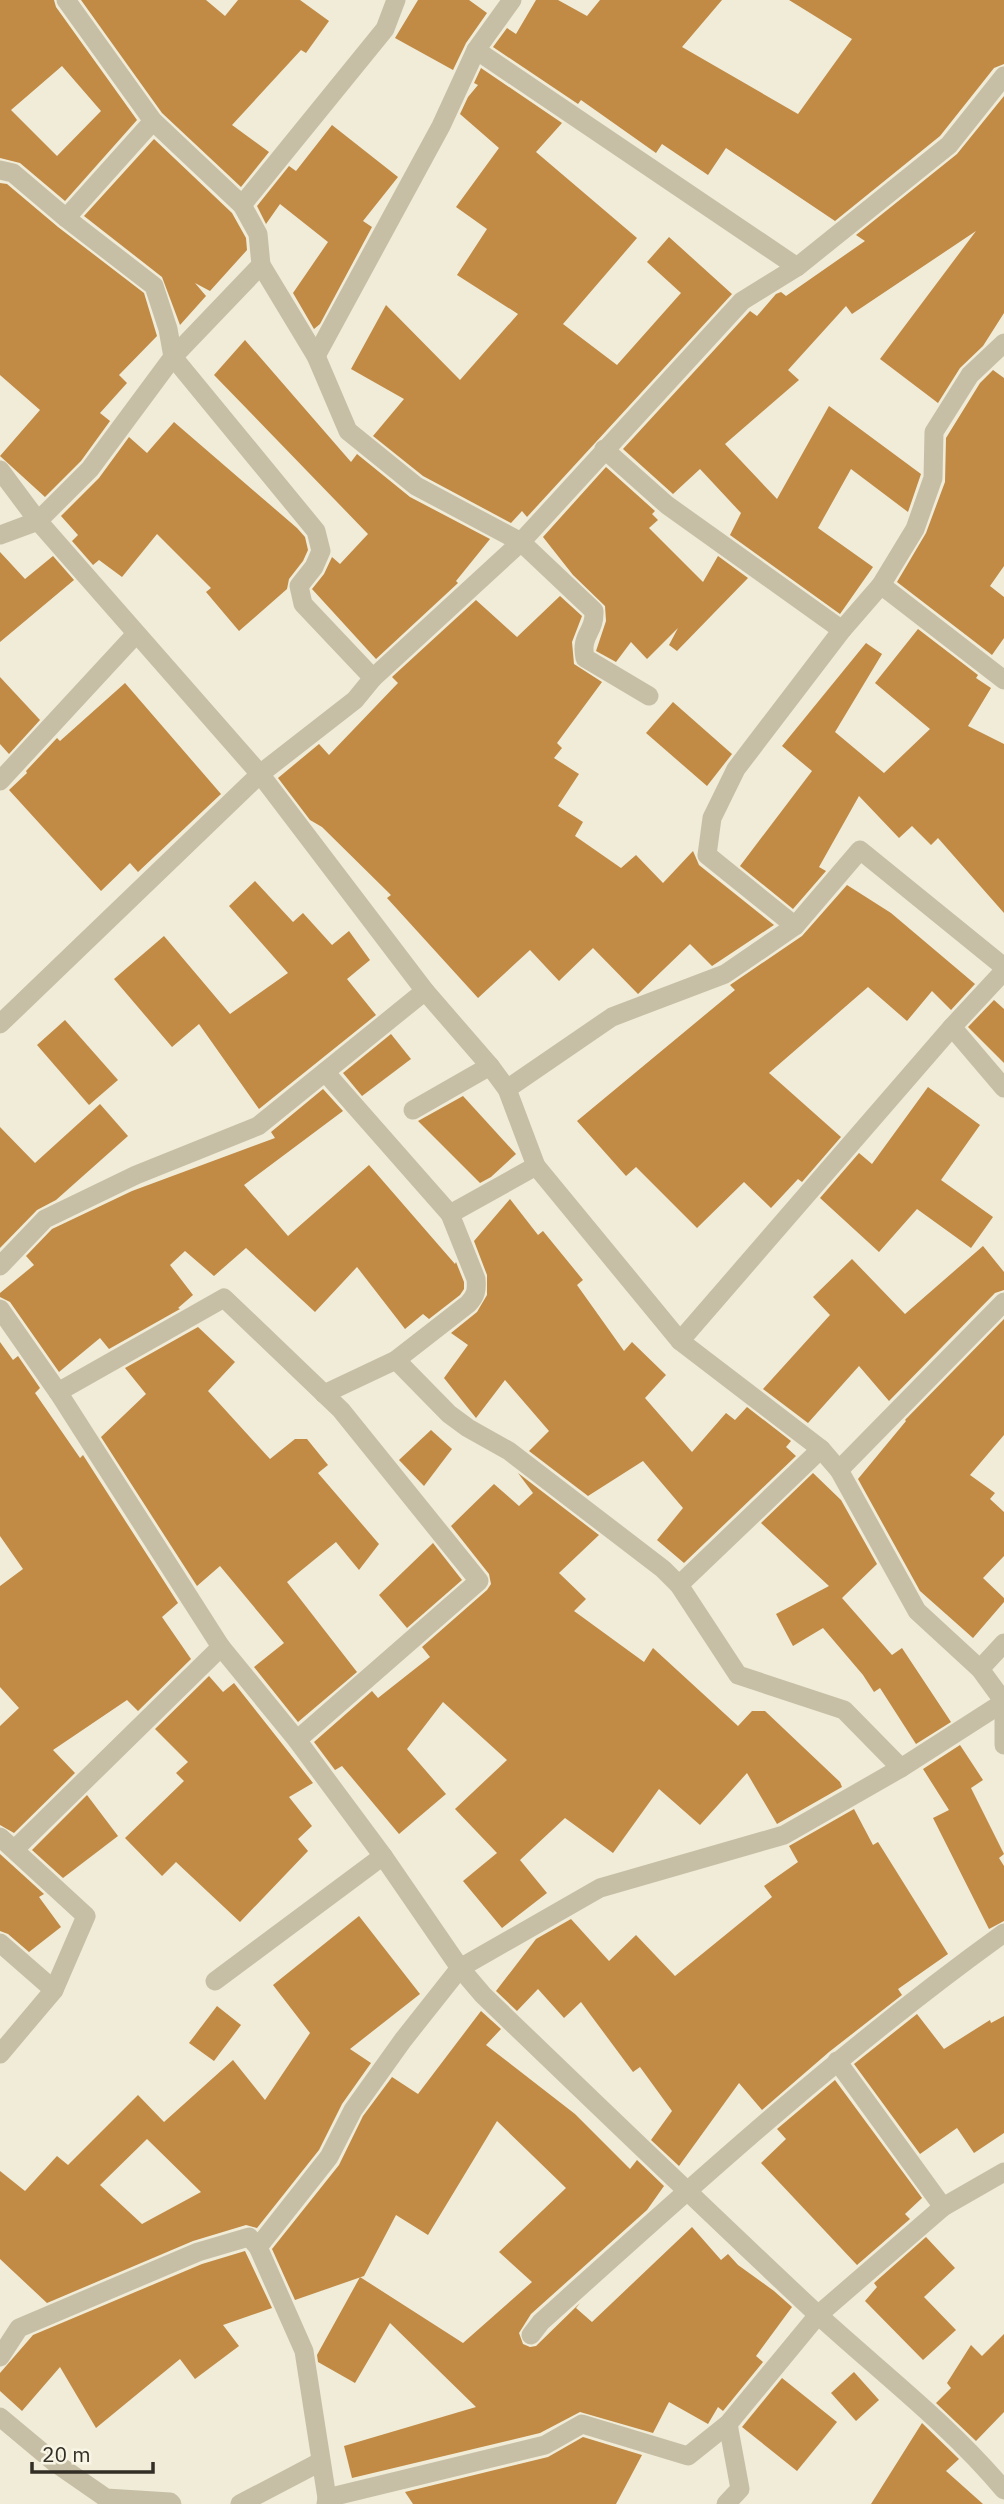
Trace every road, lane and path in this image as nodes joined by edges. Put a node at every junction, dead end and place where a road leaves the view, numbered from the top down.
1 (66, 0) edge
2 (396, 0) edge
3 (512, 0) edge
4 (476, 50) junction
5 (1004, 76) edge
6 (153, 121) junction
7 (0, 170) edge
8 (242, 205) junction
9 (66, 218) junction
10 (261, 265) junction
11 (797, 267) junction
12 (1004, 344) edge
13 (316, 356) junction
14 (173, 357) junction
15 (604, 449) junction
16 (0, 470) edge
17 (38, 521) junction
18 (0, 534) edge
19 (521, 542) junction
20 (881, 585) junction
21 (842, 630) junction
22 (135, 634) junction
23 (373, 678) junction
24 (1004, 680) edge
25 (649, 696) dead end
26 (260, 774) junction
27 (0, 780) edge
28 (795, 926) junction
29 (1004, 969) edge
30 (425, 991) junction
31 (0, 1024) edge
32 (952, 1027) junction
33 (490, 1066) junction
34 (325, 1072) junction
35 (1004, 1088) edge
36 (507, 1089) junction
37 (413, 1110) dead end
38 (536, 1166) junction
39 (450, 1214) junction
40 (0, 1266) edge
41 (1004, 1302) edge
42 (0, 1309) edge
43 (680, 1342) junction
44 (396, 1360) junction
45 (58, 1392) junction
46 (324, 1394) junction
47 (821, 1449) junction
48 (839, 1470) junction
49 (679, 1585) junction
50 (1004, 1643) edge
51 (221, 1647) junction
52 (980, 1669) junction
53 (1004, 1702) edge
54 (297, 1740) junction
55 (1004, 1745) edge
56 (901, 1768) junction
57 (8, 1843) edge
58 (383, 1856) junction
59 (1004, 1933) edge
60 (0, 1943) edge
61 (460, 1968) junction
62 (215, 1980) dead end
63 (54, 1990) junction
64 (0, 2054) edge
65 (837, 2061) junction
66 (1004, 2172) edge
67 (687, 2191) junction
68 (943, 2207) junction
69 (258, 2247) junction
70 (818, 2315) junction
71 (531, 2335) dead end
72 (0, 2357) edge
73 (0, 2417) edge
74 (729, 2424) junction
75 (320, 2462) junction
76 (1004, 2490) edge
77 (326, 2501) edge
78 (172, 2504) edge
79 (240, 2504) edge
80 (726, 2504) edge

1 - 6 street
2 - 8 street
3 - 4 street
4 - 11 street
4 - 13 street
5 - 11 street
6 - 8 street
6 - 9 street
7 - 9 street
8 - 10 street
9 - 14 street
10 - 13 street
10 - 14 street
11 - 15 street
12 - 20 street
13 - 19 street
14 - 17 street
14 - 23 street
15 - 19 street
15 - 21 street
16 - 17 street
17 - 18 street
17 - 22 street
19 - 23 street
19 - 25 street
20 - 21 street
20 - 24 street
21 - 28 street
22 - 26 street
22 - 27 street
23 - 26 street
26 - 30 street
26 - 31 street
28 - 29 street
28 - 36 street
29 - 32 street
30 - 33 street
30 - 34 street
32 - 35 street
32 - 43 street
33 - 36 street
33 - 37 street
34 - 39 street
34 - 40 street
36 - 38 street
38 - 39 street
38 - 43 street
39 - 44 street
41 - 48 street
42 - 45 street
43 - 47 street
44 - 46 street
44 - 49 street
45 - 46 street
45 - 51 street
46 - 54 street
47 - 48 street
47 - 49 street
48 - 52 street
49 - 56 street
50 - 52 street
51 - 54 street
51 - 57 street
52 - 53 street
53 - 55 street
53 - 56 street
54 - 58 street
56 - 61 street
57 - 63 street
58 - 61 street
58 - 62 street
59 - 65 street
60 - 63 street
61 - 67 street
61 - 69 street
63 - 64 street
65 - 67 street
65 - 68 street
66 - 68 street
67 - 70 street
67 - 71 street
68 - 70 street
69 - 72 street
69 - 75 street
70 - 74 street
70 - 76 street
73 - 78 street
74 - 77 street
74 - 80 street
75 - 77 street
75 - 79 street

